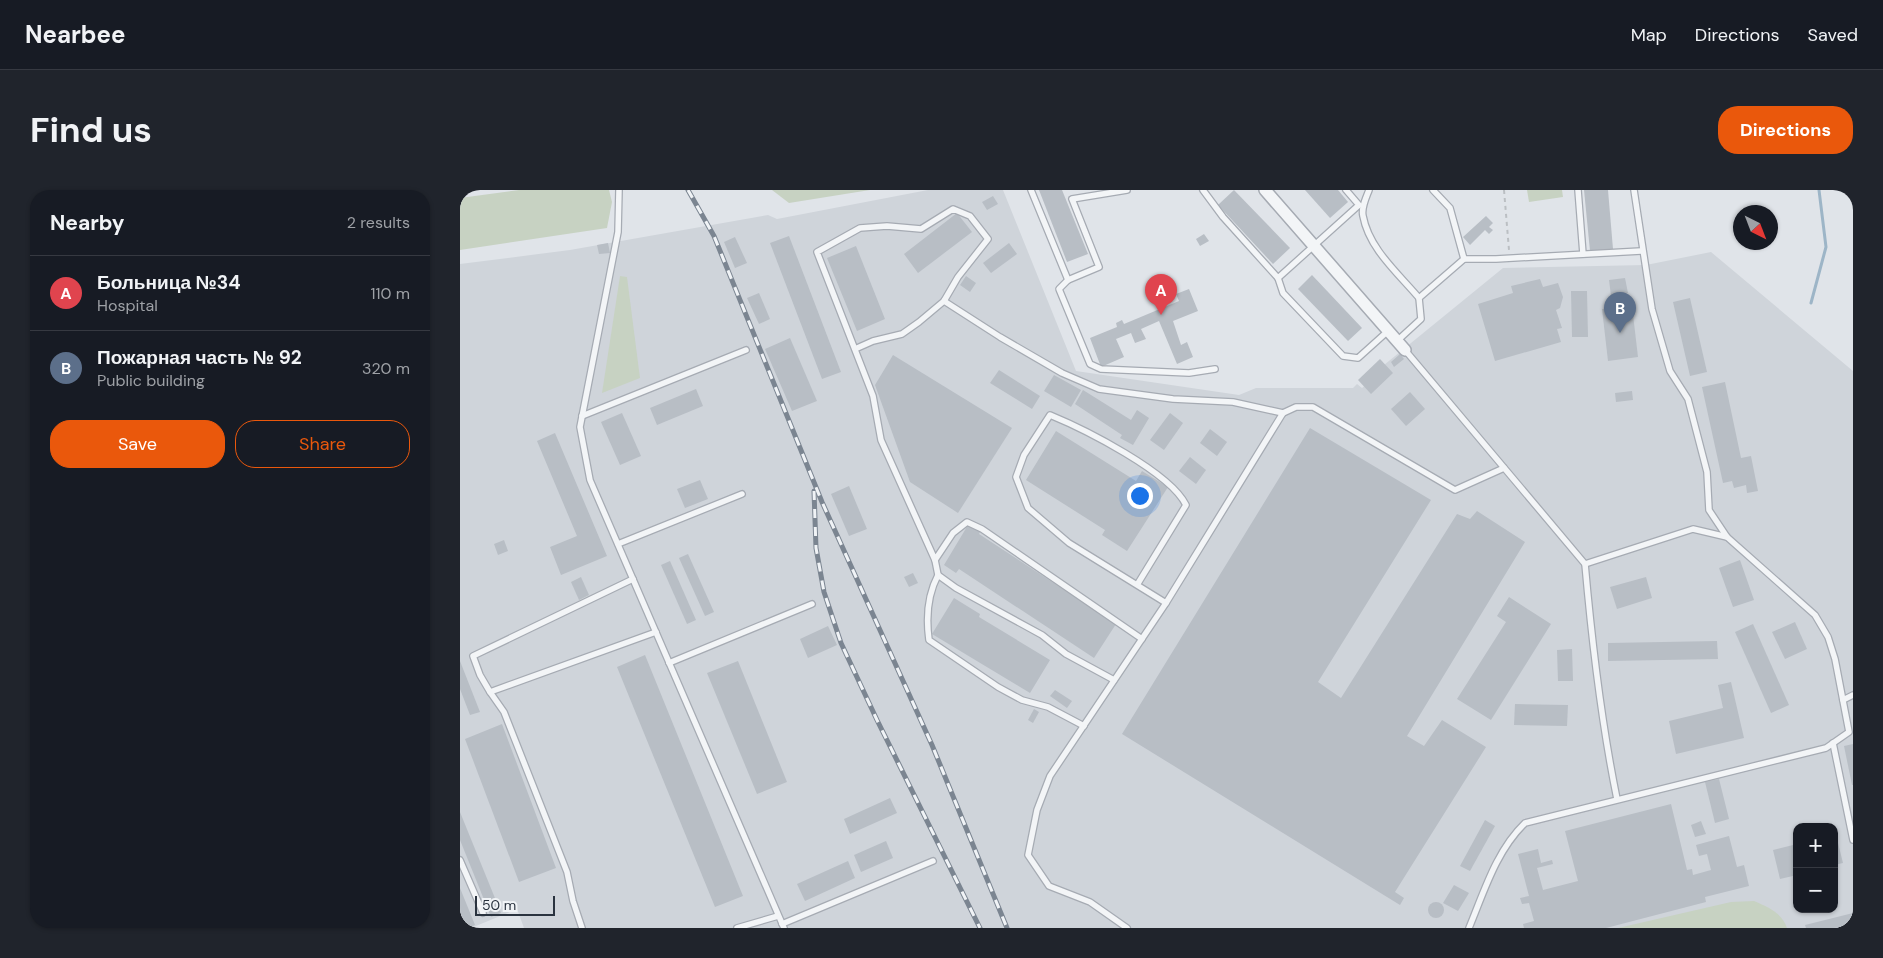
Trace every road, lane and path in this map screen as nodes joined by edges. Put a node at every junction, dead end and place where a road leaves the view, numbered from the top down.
1 (620, 190) edge
2 (1031, 190) edge
3 (1126, 190) edge
4 (1202, 190) edge
5 (1265, 190) edge
6 (1346, 190) edge
7 (1368, 190) edge
8 (1433, 190) edge
9 (1504, 190) edge
10 (1578, 190) edge
11 (1634, 190) edge
12 (1359, 205) junction
13 (1362, 214) junction
14 (1314, 246) junction
15 (1641, 251) junction
16 (1583, 254) junction
17 (1508, 258) junction
18 (1464, 259) junction
19 (1278, 278) junction
20 (1068, 280) junction
21 (1419, 298) junction
22 (944, 301) junction
23 (1388, 332) junction
24 (1397, 341) junction
25 (855, 349) junction
26 (746, 350) dead end
27 (1405, 350) joint
28 (1214, 369) dead end
29 (1283, 413) junction
30 (582, 416) junction
31 (1504, 468) junction
32 (742, 494) dead end
33 (1728, 536) junction
34 (618, 544) junction
35 (936, 560) junction
36 (1585, 564) junction
37 (938, 575) junction
38 (633, 579) junction
39 (1138, 585) junction
40 (1166, 603) junction
41 (812, 604) dead end
42 (656, 632) junction
43 (1142, 639) junction
44 (669, 663) junction
45 (1114, 680) junction
46 (490, 692) junction
47 (1853, 695) edge
48 (1843, 700) junction
49 (1084, 726) junction
50 (1833, 743) junction
51 (1617, 799) junction
52 (1853, 840) edge
53 (460, 860) edge
54 (933, 861) dead end
55 (483, 913) dead end
56 (778, 916) junction
57 (783, 926) edge
58 (582, 928) edge
59 (738, 928) edge
60 (1127, 928) edge
61 (1469, 928) edge

1 - 30 lane
2 - 20 lane
3 - 20 lane
4 - 19 lane
5 - 14 street
6 - 12 lane
7 - 13 lane
8 - 18 lane
9 - 17 path
10 - 16 lane
11 - 15 lane
12 - 13 lane
12 - 14 lane
13 - 21 lane
14 - 19 lane
14 - 23 street
15 - 16 lane
15 - 33 lane
16 - 17 lane
17 - 18 lane
18 - 21 lane
19 - 23 lane
20 - 28 lane
21 - 24 lane
22 - 25 lane
22 - 25 lane
22 - 29 lane
23 - 24 street
24 - 27 street
25 - 35 lane
26 - 30 lane
27 - 31 lane
29 - 31 lane
29 - 40 lane
30 - 34 lane
31 - 36 lane
32 - 34 lane
33 - 36 lane
33 - 48 lane
34 - 38 lane
35 - 37 lane
35 - 43 lane
36 - 51 lane
37 - 45 lane
37 - 49 lane
38 - 42 lane
38 - 46 lane
39 - 39 lane
39 - 40 lane
40 - 43 lane
41 - 44 lane
42 - 44 lane
42 - 46 lane
43 - 45 lane
44 - 56 lane
45 - 49 lane
46 - 58 lane
47 - 48 lane
48 - 50 lane
49 - 60 lane
50 - 51 lane
50 - 52 lane
51 - 61 lane
53 - 55 lane
54 - 57 lane
56 - 57 lane
56 - 59 lane

